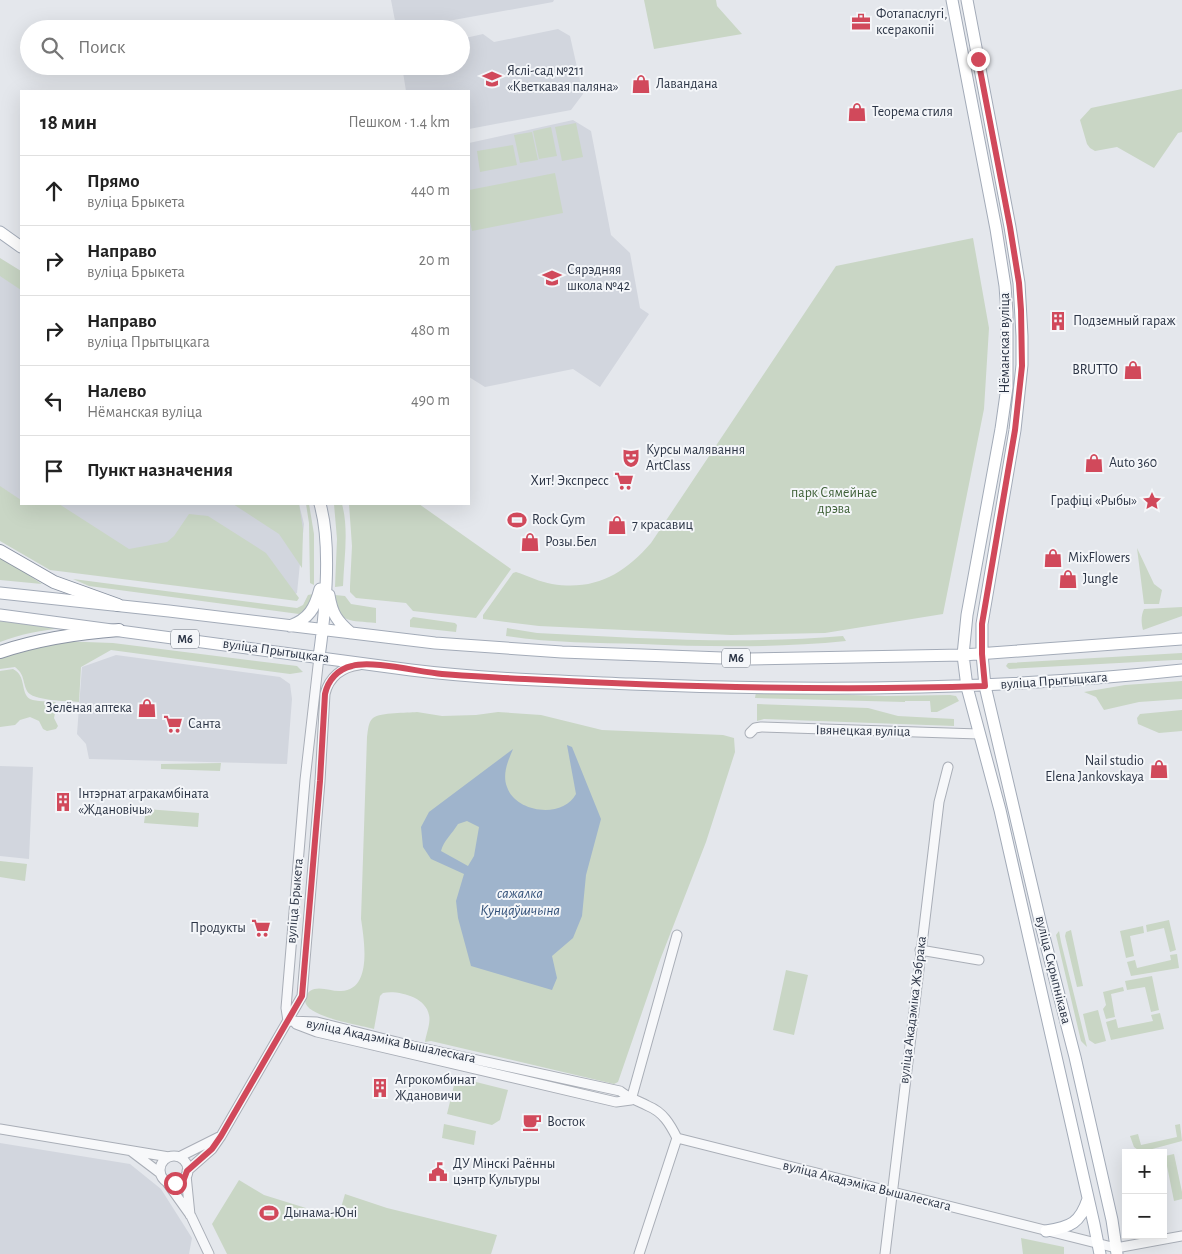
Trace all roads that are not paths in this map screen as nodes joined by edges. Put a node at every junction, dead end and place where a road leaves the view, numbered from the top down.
1 (952, 0) edge
2 (967, 0) edge
3 (0, 232) edge
4 (20, 246) edge
5 (320, 505) edge
6 (0, 552) edge
7 (326, 567) junction
8 (0, 593) edge
9 (118, 605) junction
10 (0, 615) edge
11 (290, 626) junction
12 (119, 630) junction
13 (322, 630) junction
14 (351, 633) junction
15 (1182, 639) edge
16 (0, 652) edge
17 (982, 654) junction
18 (963, 655) junction
19 (319, 657) junction
20 (367, 664) junction
21 (1182, 670) edge
22 (985, 686) junction
23 (967, 687) junction
24 (750, 733) dead end
25 (979, 734) junction
26 (948, 767) dead end
27 (305, 780) junction
28 (320, 781) junction
29 (294, 911) junction
30 (309, 913) junction
31 (677, 935) dead end
32 (920, 950) junction
33 (979, 960) dead end
34 (288, 1021) junction
35 (631, 1100) junction
36 (0, 1129) edge
37 (221, 1136) junction
38 (678, 1138) junction
39 (129, 1150) junction
40 (174, 1157) junction
41 (160, 1173) junction
42 (187, 1173) junction
43 (166, 1181) junction
44 (891, 1192) junction
45 (1088, 1197) junction
46 (190, 1216) junction
47 (1046, 1231) junction
48 (1182, 1236) edge
49 (1099, 1249) edge
50 (1117, 1251) edge
51 (209, 1254) edge
52 (639, 1254) edge
53 (885, 1254) edge

1 - 18 main road, Нёманская вуліца
2 - 17 main road, Нёманская вуліца
3 - 4 main road
5 - 7 main road
6 - 9 highway
7 - 11 main road
7 - 13 main road
7 - 14 main road
8 - 9 main road, вуліца Прытыцкага / М6
9 - 11 main road, вуліца Прытыцкага / М6
10 - 12 main road, вуліца Прытыцкага / М6
11 - 13 main road, вуліца Прытыцкага / М6
12 - 16 highway
12 - 19 main road, вуліца Прытыцкага / М6
13 - 14 main road, вуліца Прытыцкага / М6
13 - 19 main road
14 - 18 main road, вуліца Прытыцкага / М6
15 - 17 main road, вуліца Прытыцкага / М6
17 - 18 main road, вуліца Прытыцкага / М6
17 - 22 main road, Нёманская вуліца
18 - 23 main road, Нёманская вуліца
19 - 20 main road, вуліца Прытыцкага / М6
19 - 27 street, вуліца Брыкета
20 - 23 main road, вуліца Прытыцкага / М6
20 - 28 street, вуліца Брыкета
21 - 22 main road, вуліца Прытыцкага / М6
22 - 23 main road, вуліца Прытыцкага / М6
22 - 50 main road, вуліца Скрыпнікава
23 - 25 main road, вуліца Скрыпнікава
24 - 25 street, Івянецкая вуліца
25 - 45 main road, вуліца Скрыпнікава
26 - 32 street, вуліца Акадэміка Жэбрака
27 - 28 street
27 - 29 street, вуліца Брыкета
28 - 30 street, вуліца Брыкета
29 - 30 street
29 - 34 street, вуліца Брыкета
30 - 34 street, вуліца Брыкета
31 - 35 street
32 - 33 street
32 - 44 street, вуліца Акадэміка Жэбрака
34 - 35 street, вуліца Акадэміка Вышалескага
34 - 37 street, вуліца Брыкета
35 - 38 street, вуліца Акадэміка Вышалескага
36 - 39 street
37 - 40 street
37 - 42 street, вуліца Брыкета
38 - 44 street, вуліца Акадэміка Вышалескага
38 - 52 street
39 - 40 street
39 - 41 street
40 - 41 street
40 - 42 street
41 - 43 street
42 - 43 street
42 - 46 street
43 - 46 street
44 - 47 street, вуліца Акадэміка Вышалескага
44 - 53 street, вуліца Акадэміка Жэбрака
45 - 47 main road
45 - 49 main road, вуліца Скрыпнікава
46 - 51 street
47 - 49 street, вуліца Акадэміка Вышалескага
48 - 50 street
49 - 50 street, вуліца Акадэміка Вышалескага

